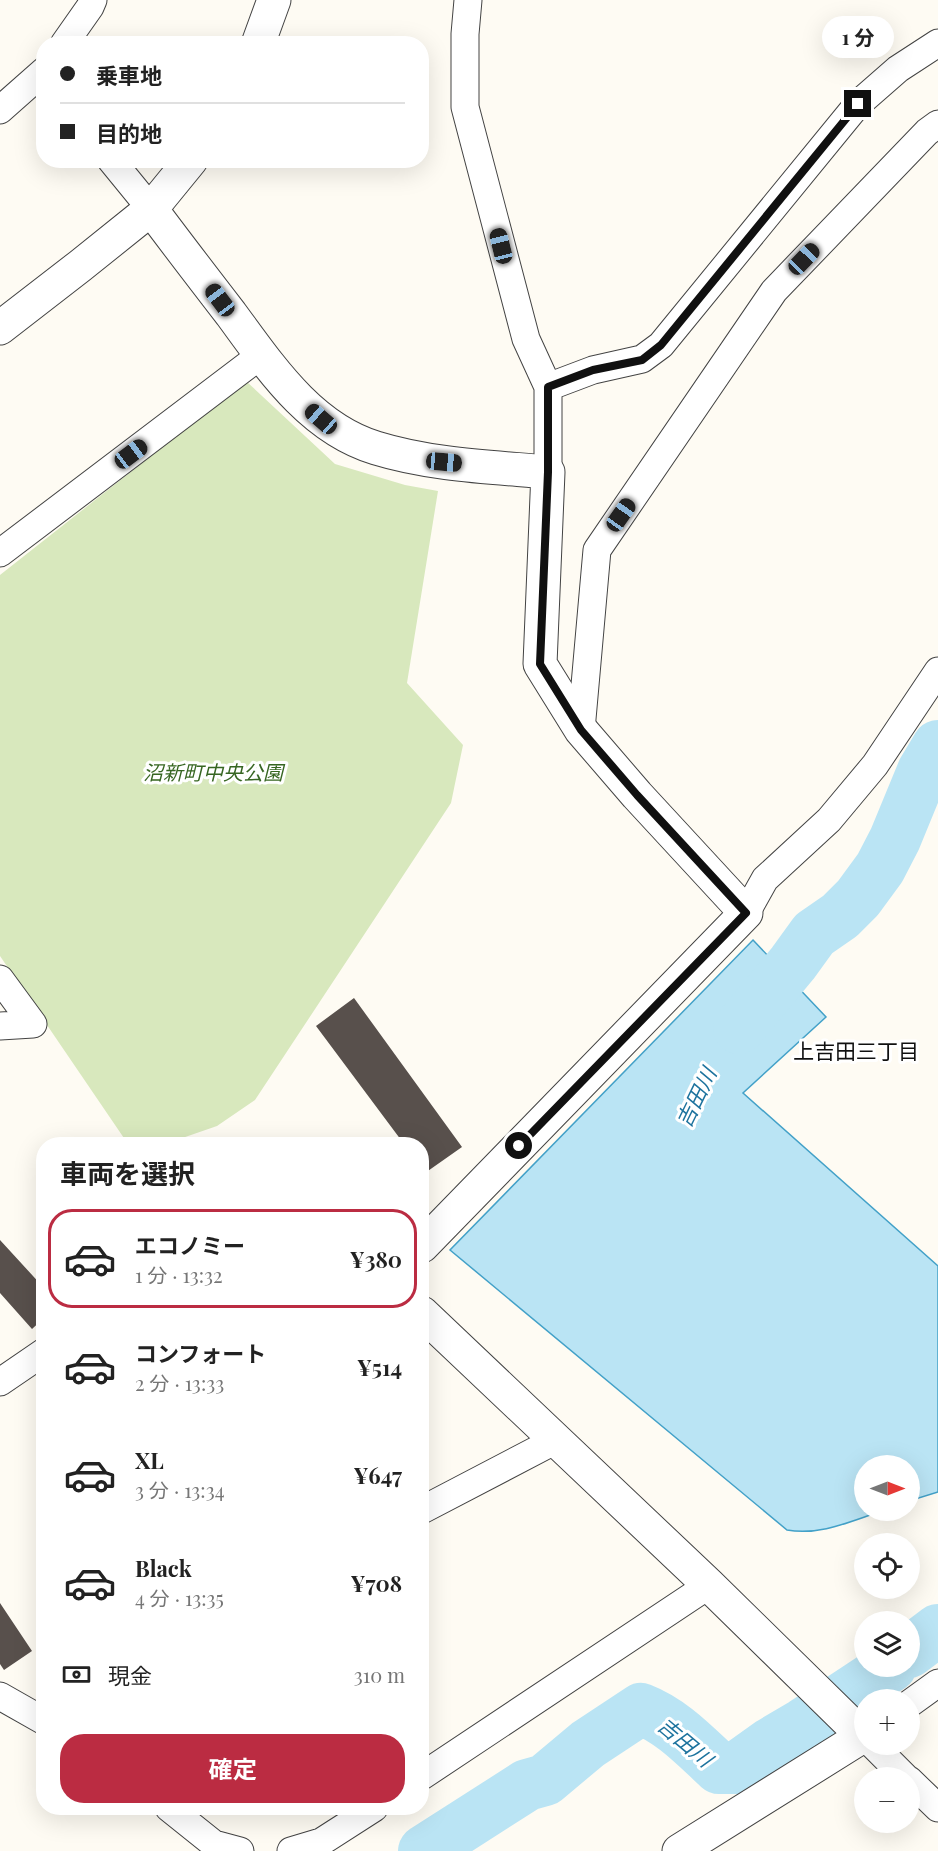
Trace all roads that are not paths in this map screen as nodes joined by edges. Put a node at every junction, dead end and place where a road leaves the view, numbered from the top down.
1 (274, 0) edge
2 (468, 0) edge
3 (89, 2) edge
4 (69, 36) edge
5 (261, 36) edge
6 (938, 43) edge
7 (36, 80) edge
8 (0, 110) edge
9 (938, 124) edge
10 (118, 168) edge
11 (184, 168) edge
12 (151, 208) junction
13 (0, 328) edge
14 (261, 356) junction
15 (548, 387) junction
16 (548, 472) junction
17 (0, 553) edge
18 (934, 685) edge
19 (581, 730) junction
20 (746, 913) junction
21 (0, 979) edge
22 (0, 1026) edge
23 (429, 1239) edge
24 (429, 1320) edge
25 (36, 1357) edge
26 (0, 1382) edge
27 (556, 1440) junction
28 (429, 1506) edge
29 (709, 1585) junction
30 (938, 1683) edge
31 (0, 1696) edge
32 (920, 1696) edge
33 (36, 1711) edge
34 (854, 1727) edge
35 (854, 1745) edge
36 (883, 1755) edge
37 (896, 1767) edge
38 (429, 1771) edge
39 (920, 1791) edge
40 (938, 1808) edge
41 (178, 1815) edge
42 (365, 1815) edge
43 (324, 1847) edge
44 (240, 1851) edge
45 (291, 1851) edge
46 (679, 1851) edge

1 - 5 street
2 - 15 street
3 - 4 street
6 - 15 street
7 - 8 street
9 - 19 street
10 - 12 street
11 - 12 street
12 - 13 street
12 - 14 street
14 - 16 street
14 - 17 street
15 - 16 street
16 - 19 street
18 - 20 street
19 - 20 street
20 - 23 street
21 - 22 street
24 - 27 street
25 - 26 street
27 - 28 street
27 - 29 street
29 - 34 street
29 - 38 street
30 - 32 street
31 - 33 street
35 - 46 street
36 - 37 street
39 - 40 street
41 - 44 street
42 - 43 street
43 - 45 street

